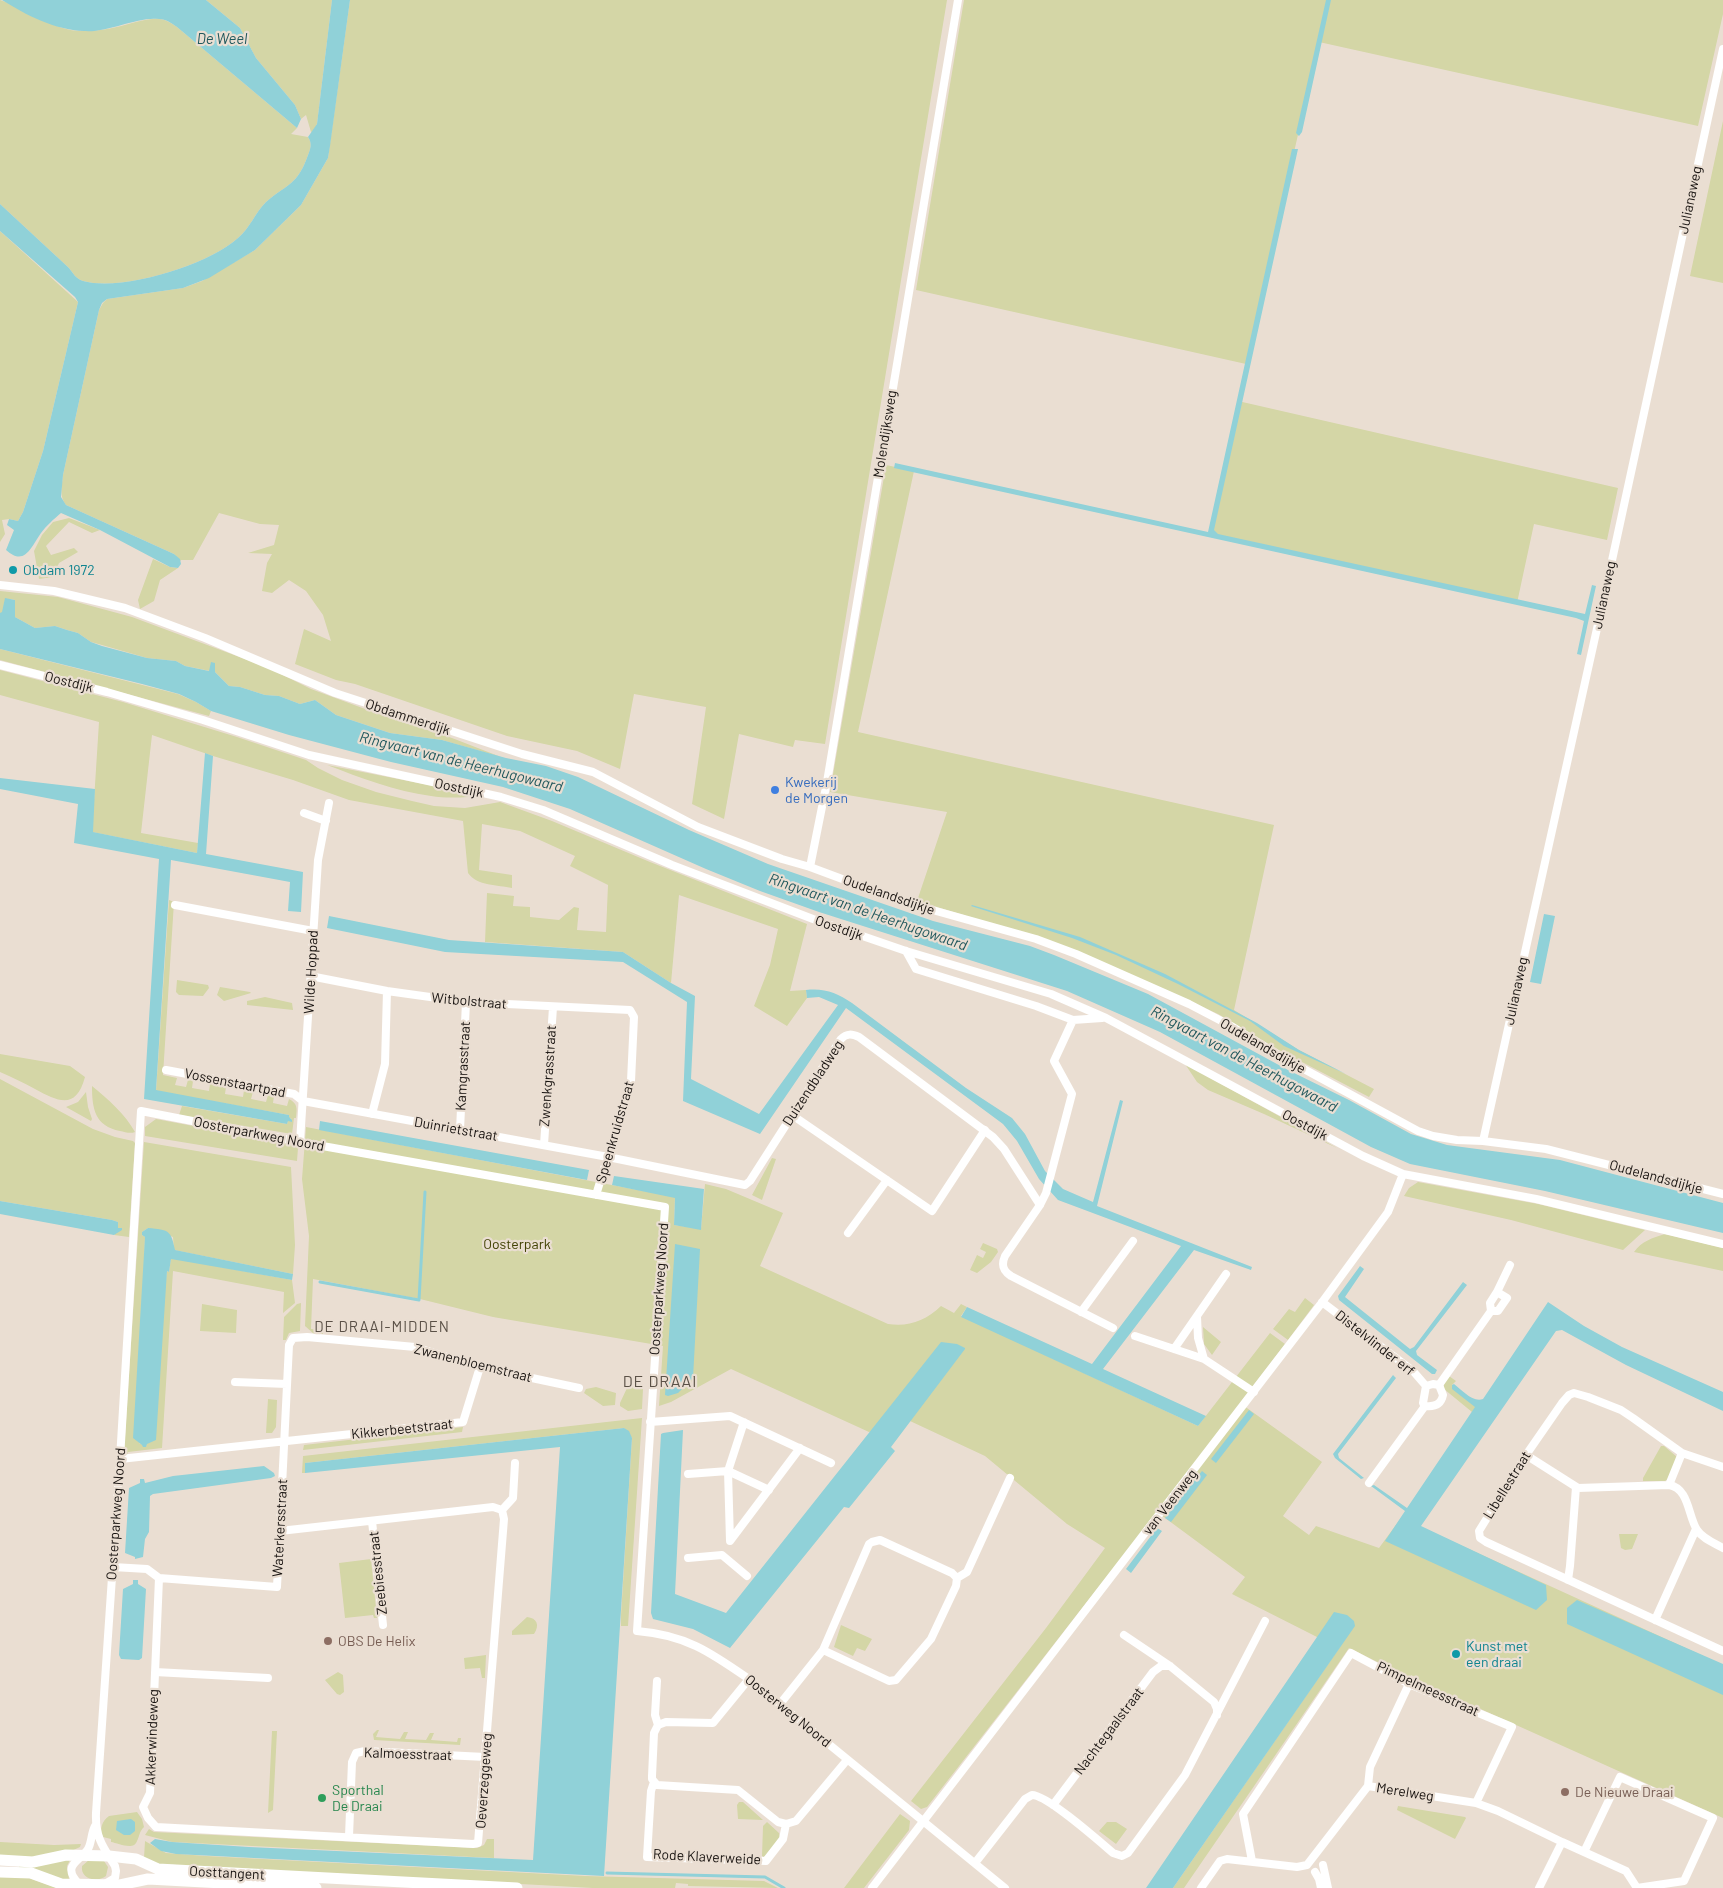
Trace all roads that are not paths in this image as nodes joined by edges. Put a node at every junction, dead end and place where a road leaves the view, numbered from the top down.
1 (958, 0) edge
2 (1723, 49) edge
3 (0, 585) edge
4 (0, 665) edge
5 (329, 803) dead end
6 (304, 813) dead end
7 (326, 821) junction
8 (810, 867) junction
9 (176, 905) dead end
10 (313, 931) junction
11 (906, 951) junction
12 (310, 976) junction
13 (387, 991) junction
14 (466, 1002) junction
15 (553, 1007) junction
16 (630, 1010) joint
17 (1106, 1018) junction
18 (1073, 1020) junction
19 (166, 1070) dead end
20 (303, 1101) junction
21 (372, 1114) junction
22 (792, 1115) junction
23 (460, 1130) junction
24 (985, 1130) junction
25 (1483, 1141) junction
26 (300, 1142) junction
27 (544, 1145) junction
28 (608, 1157) junction
29 (1403, 1174) junction
30 (887, 1180) junction
31 (1723, 1194) edge
32 (596, 1195) junction
33 (1040, 1205) junction
34 (848, 1233) dead end
35 (1133, 1241) dead end
36 (1723, 1244) edge
37 (1510, 1266) dead end
38 (1226, 1274) dead end
39 (1497, 1292) junction
40 (1322, 1302) junction
41 (1081, 1312) junction
42 (1491, 1312) junction
43 (1198, 1315) junction
44 (1113, 1328) dead end
45 (1135, 1336) dead end
46 (307, 1337) joint
47 (1174, 1349) junction
48 (1204, 1359) junction
49 (480, 1367) junction
50 (235, 1382) dead end
51 (287, 1384) junction
52 (1439, 1385) junction
53 (1426, 1386) junction
54 (579, 1388) dead end
55 (1254, 1392) junction
56 (1443, 1395) junction
57 (1451, 1398) dead end
58 (1425, 1406) junction
59 (650, 1422) junction
60 (744, 1422) junction
61 (284, 1442) junction
62 (800, 1448) junction
63 (1682, 1453) junction
64 (1526, 1455) junction
65 (120, 1459) junction
66 (515, 1462) dead end
67 (831, 1463) dead end
68 (1723, 1467) edge
69 (728, 1470) junction
70 (688, 1474) dead end
71 (1010, 1478) dead end
72 (1369, 1482) dead end
73 (1669, 1486) junction
74 (1576, 1487) junction
75 (769, 1490) junction
76 (502, 1510) junction
77 (372, 1521) junction
78 (1696, 1528) junction
79 (280, 1531) junction
80 (730, 1541) junction
81 (1723, 1548) edge
82 (722, 1555) junction
83 (688, 1558) dead end
84 (113, 1567) junction
85 (747, 1576) dead end
86 (159, 1578) junction
87 (956, 1578) junction
88 (1568, 1580) junction
89 (1655, 1620) junction
90 (1265, 1621) dead end
91 (383, 1625) dead end
92 (638, 1631) joint
93 (1124, 1635) dead end
94 (823, 1650) junction
95 (1723, 1651) edge
96 (1170, 1666) junction
97 (155, 1672) junction
98 (268, 1678) dead end
99 (749, 1679) junction
100 (657, 1681) dead end
101 (1410, 1684) junction
102 (780, 1704) junction
103 (1217, 1715) junction
104 (658, 1725) junction
105 (485, 1757) junction
106 (847, 1760) junction
107 (654, 1782) junction
108 (1368, 1786) junction
109 (1476, 1803) junction
110 (1053, 1805) junction
111 (922, 1821) junction
112 (786, 1824) junction
113 (96, 1826) junction
114 (268, 1832) joint
115 (349, 1836) junction
116 (1562, 1842) junction
117 (1584, 1852) junction
118 (82, 1855) junction
119 (109, 1856) junction
120 (0, 1860) edge
121 (1252, 1861) junction
122 (975, 1863) junction
123 (1323, 1865) dead end
124 (0, 1872) edge
125 (1315, 1872) dead end
126 (79, 1884) junction
127 (104, 1885) junction
128 (316, 1888) edge
129 (517, 1888) edge
130 (872, 1888) edge
131 (1005, 1888) edge
132 (1202, 1888) edge
133 (1321, 1888) edge
134 (1328, 1888) edge
135 (1539, 1888) edge
136 (1637, 1888) edge

1 - 8 street, Molendijksweg
2 - 25 street, Julianaweg
3 - 8 street, Obdammerdijk
4 - 11 street, Oostdijk
5 - 7 street, Wilde Hoppad
6 - 7 street
7 - 10 street, Wilde Hoppad
8 - 25 street, Oudelandsdijkje
9 - 10 street
10 - 12 street, Wilde Hoppad
11 - 17 street, Oostdijk
11 - 18 street
12 - 13 street, Witbolstraat
12 - 20 street, Wilde Hoppad
13 - 14 street, Witbolstraat
13 - 21 street
14 - 15 street, Witbolstraat
14 - 23 street, Kamgrasstraat
15 - 16 street, Witbolstraat
15 - 27 street, Zwenkgrasstraat
16 - 28 street, Speenkruidstraat
17 - 18 street
17 - 29 street, Oostdijk
18 - 33 street
19 - 20 street, Vossenstaartpad
20 - 21 street, Duinrietstraat
20 - 26 street, Wilde Hoppad
21 - 23 street, Duinrietstraat
22 - 24 street, Duizendbladweg
22 - 28 street, Duizendbladweg
22 - 30 street
23 - 27 street, Duinrietstraat
24 - 30 street
24 - 33 street, Duizendbladweg
25 - 31 street, Oudelandsdijkje
26 - 32 street, Oosterparkweg Noord
26 - 65 street, Oosterparkweg Noord
27 - 28 street, Duinrietstraat
28 - 32 street, Speenkruidstraat
29 - 36 street, Oostdijk
29 - 40 street, van Veenweg
30 - 34 street
32 - 59 street, Oosterparkweg Noord
33 - 41 street
35 - 41 street
37 - 39 street
38 - 43 street
39 - 42 street
39 - 42 street
40 - 53 street, Distelvlinder erf
40 - 55 street, van Veenweg
41 - 44 street
42 - 52 street
43 - 47 street
43 - 48 street
45 - 47 street
46 - 49 street, Zwanenbloemstraat
46 - 51 street, Waterkersstraat
47 - 48 street
48 - 55 street
49 - 54 street, Zwanenbloemstraat
49 - 61 street, Kikkerbeetstraat
50 - 51 street
51 - 61 street, Waterkersstraat
52 - 53 street, Distelvlinder erf
52 - 56 street
53 - 58 street, Distelvlinder erf
55 - 111 street, van Veenweg
56 - 57 street
56 - 58 street
58 - 72 street
59 - 60 street
59 - 92 street, Oosterparkweg Noord
60 - 62 street
60 - 69 street
61 - 65 street
61 - 79 street, Waterkersstraat
62 - 67 street
62 - 75 street
63 - 64 street, Libellestraat
63 - 68 street, Libellestraat
63 - 73 street
64 - 74 street
64 - 88 street, Libellestraat
65 - 84 street, Oosterparkweg Noord
66 - 76 street
69 - 70 street
69 - 75 street
69 - 80 street
71 - 87 street
73 - 74 street
73 - 78 street
74 - 88 street
75 - 80 street
76 - 77 street
76 - 105 street, Oeverzeggeweg
77 - 79 street
77 - 91 street, Zeebiesstraat
78 - 81 street
78 - 89 street
79 - 86 street, Waterkersstraat
80 - 82 street
82 - 83 street
82 - 85 street
84 - 86 street
84 - 113 street, Oosterparkweg Noord
86 - 97 street, Akkerwindeweg
87 - 94 street
87 - 94 street
88 - 89 street, Libellestraat
89 - 95 street, Libellestraat
90 - 103 street
92 - 99 street, Oosterweg Noord
93 - 96 street
94 - 102 street
96 - 103 street
96 - 110 street, Nachtegaalstraat
97 - 98 street
97 - 114 street, Akkerwindeweg
99 - 102 street, Oosterweg Noord
99 - 104 street
100 - 104 street, Rode Klaverweide
101 - 108 street
101 - 109 street, Pimpelmeesstraat
101 - 121 street, Pimpelmeesstraat
102 - 106 street, Oosterweg Noord
103 - 110 street
104 - 107 street, Rode Klaverweide
105 - 115 street, Kalmoesstraat
105 - 115 street, Oeverzeggeweg
106 - 111 street, Oosterweg Noord
106 - 112 street
107 - 112 street
107 - 112 street, Rode Klaverweide
108 - 109 street, Merelweg
108 - 121 street, Merelweg
109 - 116 street, Merelweg
110 - 122 street
111 - 122 street, Oosterweg Noord
111 - 130 street
113 - 118 street, Oosterparkweg Noord
113 - 119 street, Oosterparkweg Noord
114 - 115 street, Oeverzeggeweg
116 - 117 street, Merelweg
116 - 135 street
117 - 136 street, Merelweg
117 - 136 street
118 - 119 main road, Oosttangent
118 - 120 main road, Oosttangent
118 - 126 street, Oosterparkweg Noord
119 - 127 street, Oosterparkweg Noord
119 - 129 main road, Oosttangent
121 - 132 street, Merelweg
122 - 131 street, Oosterweg Noord
123 - 134 street
124 - 126 main road, Oosttangent
125 - 133 street
126 - 127 main road, Oosttangent
127 - 128 main road, Oosttangent

